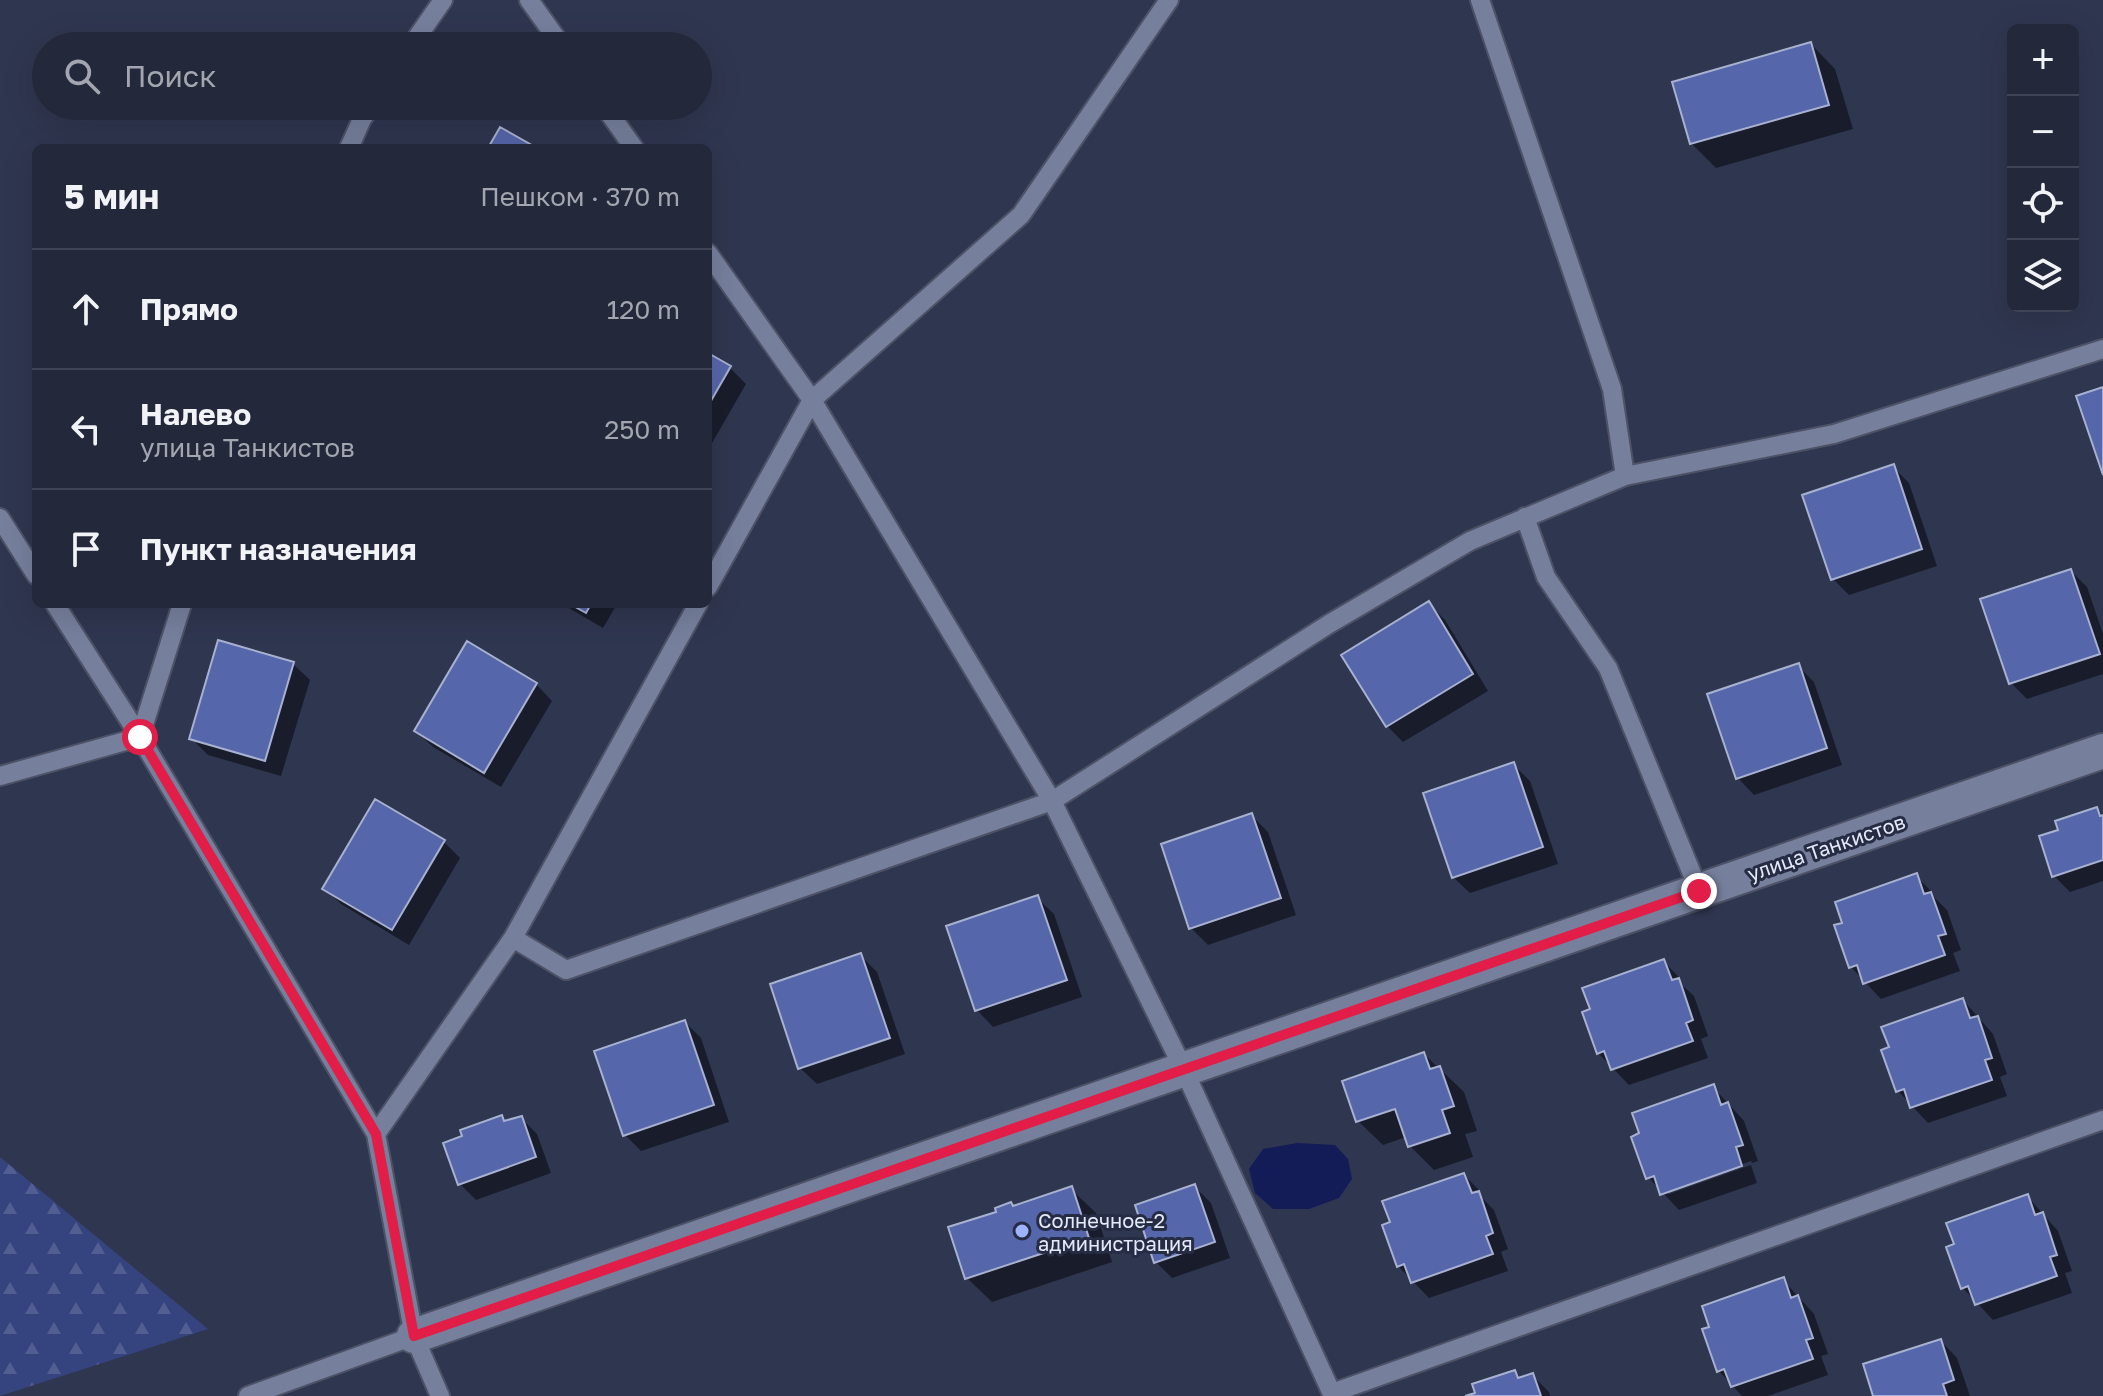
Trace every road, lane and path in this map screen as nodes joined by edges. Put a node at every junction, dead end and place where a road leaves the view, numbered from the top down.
1 (443, 0) edge
2 (529, 0) edge
3 (1169, 0) edge
4 (1480, 0) edge
5 (421, 32) edge
6 (552, 32) edge
7 (362, 120) edge
8 (614, 120) edge
9 (351, 144) edge
10 (631, 144) edge
11 (712, 259) edge
12 (2103, 349) edge
13 (812, 400) junction
14 (1625, 476) junction
15 (1525, 517) junction
16 (0, 518) edge
17 (32, 569) edge
18 (712, 580) edge
19 (58, 608) edge
20 (181, 608) edge
21 (696, 608) edge
22 (140, 737) junction
23 (2103, 751) edge
24 (0, 776) edge
25 (1052, 801) junction
26 (1699, 891) junction
27 (513, 938) junction
28 (1184, 1070) junction
29 (2103, 1120) edge
30 (376, 1134) junction
31 (414, 1336) junction
32 (1333, 1395) edge
33 (248, 1396) edge
34 (440, 1396) edge

1 - 5 lane
2 - 6 lane
3 - 13 lane
4 - 14 lane
7 - 9 lane
8 - 10 lane
11 - 13 lane
12 - 14 lane
13 - 18 lane
13 - 25 lane
14 - 15 lane
15 - 25 lane
15 - 26 lane
16 - 17 lane
19 - 22 lane
20 - 22 lane
21 - 27 lane
22 - 24 lane
22 - 30 lane
23 - 26 street, улица Танкистов
25 - 27 lane
25 - 28 lane
26 - 28 street, улица Танкистов
27 - 30 lane
28 - 31 street, улица Танкистов
28 - 32 lane
29 - 32 lane
30 - 31 lane
31 - 33 lane
31 - 34 lane

